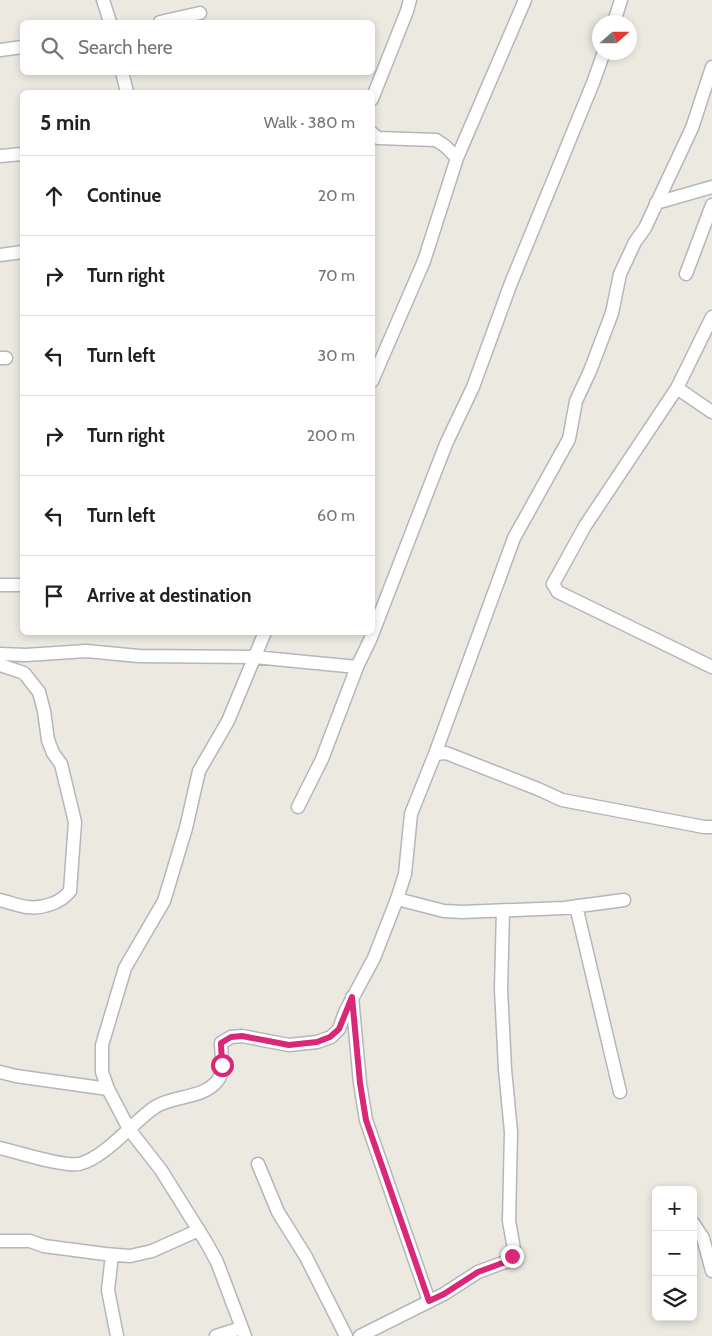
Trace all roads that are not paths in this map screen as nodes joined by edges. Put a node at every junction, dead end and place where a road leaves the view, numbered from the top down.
1 (103, 0) edge
2 (410, 0) edge
3 (525, 0) edge
4 (621, 0) edge
5 (200, 13) dead end
6 (616, 15) edge
7 (109, 20) edge
8 (169, 20) edge
9 (20, 48) edge
10 (0, 50) edge
11 (601, 60) edge
12 (712, 67) edge
13 (123, 75) edge
14 (127, 90) edge
15 (375, 91) edge
16 (375, 136) edge
17 (20, 154) edge
18 (0, 156) edge
19 (457, 158) junction
20 (712, 187) edge
21 (656, 203) junction
22 (712, 205) edge
23 (20, 252) edge
24 (0, 255) edge
25 (686, 274) dead end
26 (712, 317) edge
27 (375, 374) edge
28 (677, 388) junction
29 (712, 412) edge
30 (0, 585) edge
31 (20, 585) edge
32 (375, 627) edge
33 (264, 635) edge
34 (372, 635) edge
35 (0, 654) edge
36 (254, 657) junction
37 (0, 665) edge
38 (357, 667) junction
39 (712, 667) edge
40 (435, 754) junction
41 (298, 807) dead end
42 (712, 827) edge
43 (397, 899) junction
44 (0, 900) edge
45 (624, 900) dead end
46 (576, 906) junction
47 (503, 911) junction
48 (352, 997) junction
49 (0, 1072) edge
50 (108, 1089) junction
51 (620, 1092) dead end
52 (129, 1129) junction
53 (0, 1148) edge
54 (258, 1164) dead end
55 (697, 1229) edge
56 (199, 1230) junction
57 (0, 1241) edge
58 (112, 1255) junction
59 (712, 1272) edge
60 (429, 1301) junction
61 (243, 1332) edge
62 (117, 1336) edge
63 (216, 1336) edge
64 (346, 1336) edge
65 (360, 1336) edge

1 - 7 street
2 - 15 street
3 - 19 street
4 - 6 street
5 - 8 street
9 - 10 street
11 - 32 street
12 - 21 street
13 - 14 street
16 - 19 street
17 - 18 street
19 - 27 street
20 - 21 street
21 - 40 street
22 - 25 street
23 - 24 street
26 - 28 street
28 - 29 street
28 - 39 street
30 - 31 street
33 - 36 street
34 - 38 street
35 - 36 street
36 - 38 street
36 - 50 street
37 - 44 street
38 - 41 street
40 - 42 street
40 - 43 street
43 - 47 street
43 - 48 street
45 - 46 street
46 - 47 street
46 - 51 street
47 - 60 street
48 - 52 street
48 - 60 street
49 - 50 street
50 - 52 street
52 - 53 street
52 - 56 street
54 - 64 street
55 - 59 street
56 - 58 street
56 - 61 street
57 - 58 street
58 - 62 street
60 - 65 street
61 - 63 street

